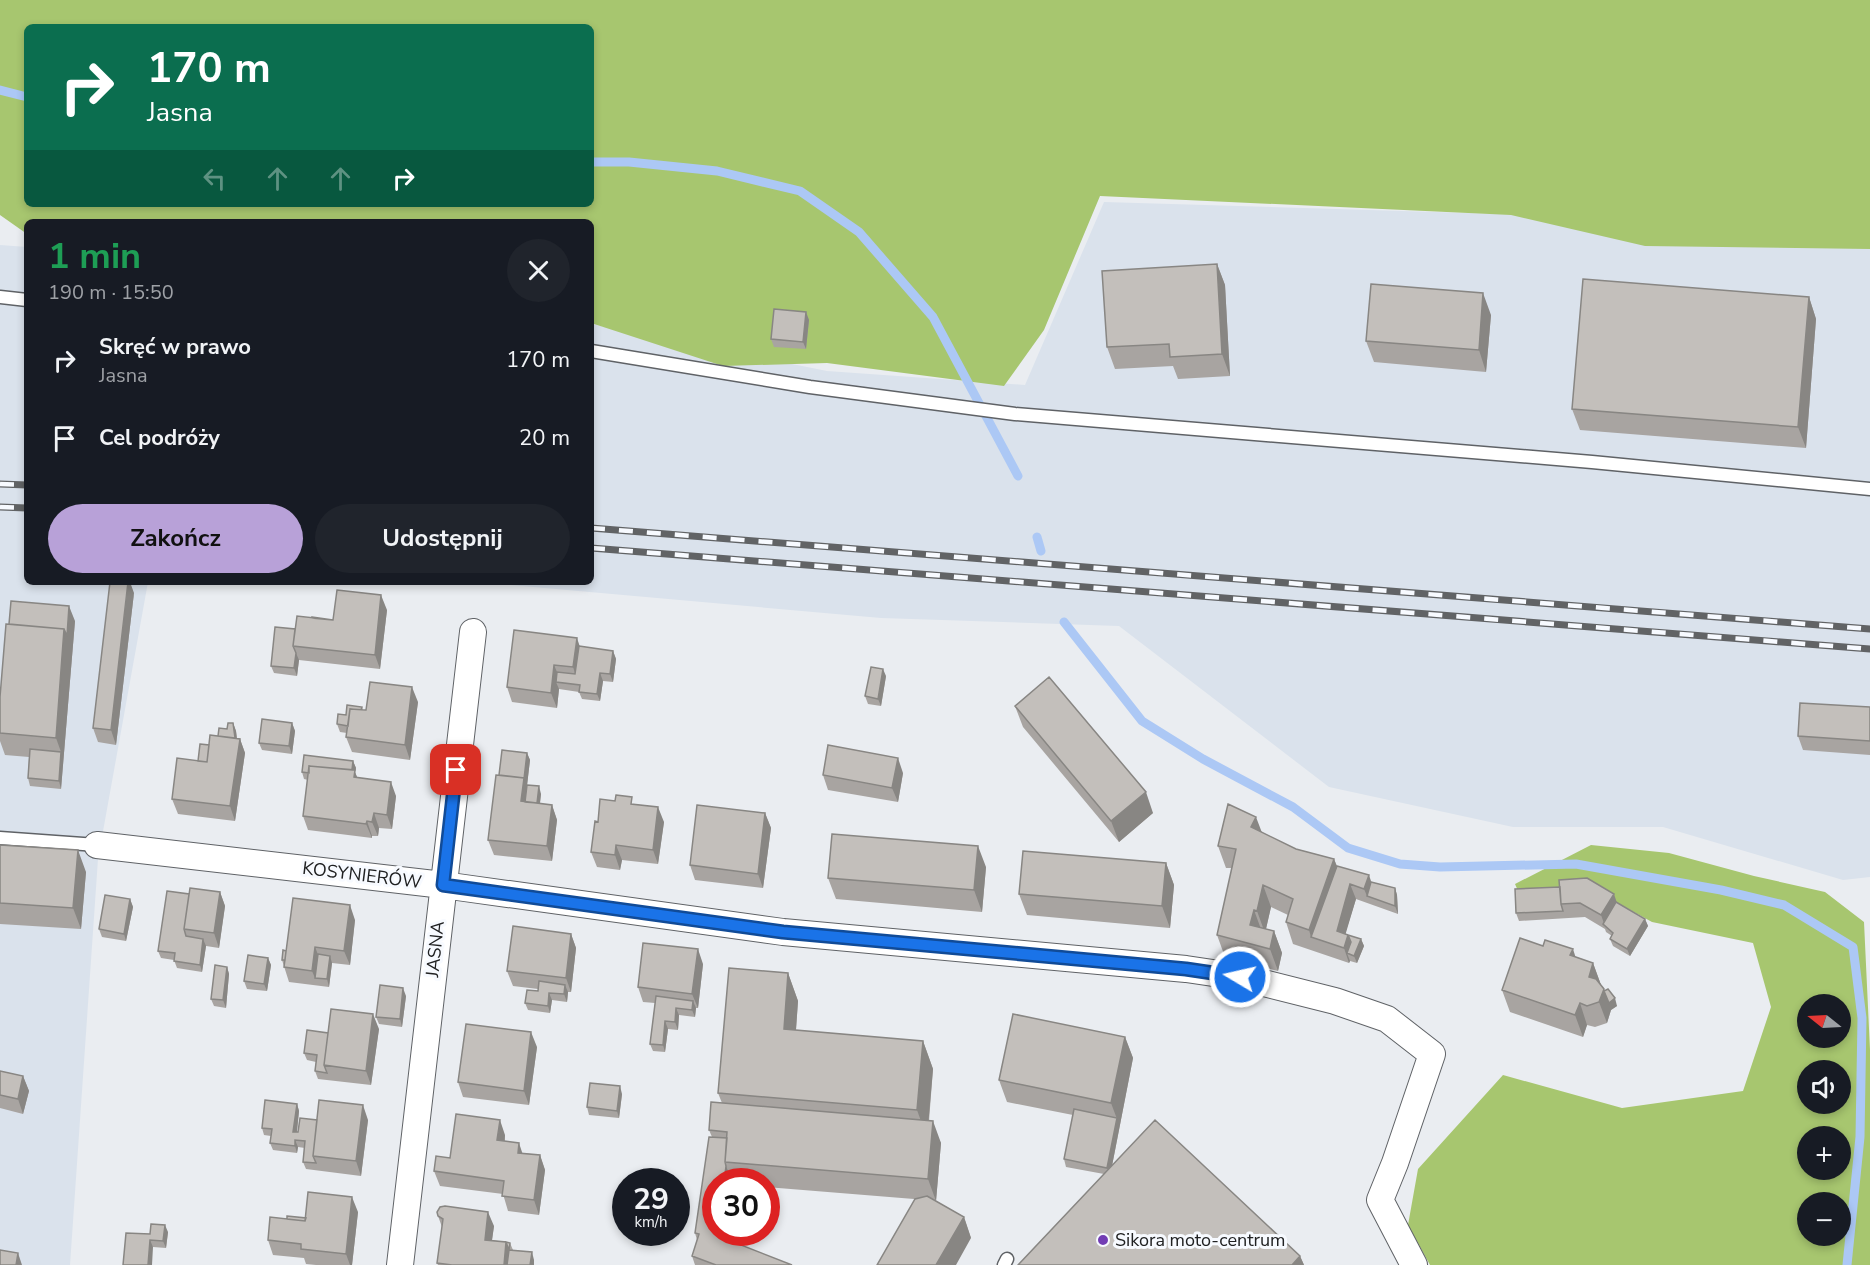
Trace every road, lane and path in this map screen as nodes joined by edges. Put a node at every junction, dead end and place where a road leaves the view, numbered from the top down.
1 (0, 297) edge
2 (24, 300) edge
3 (594, 351) edge
4 (1869, 485) edge
5 (473, 632) dead end
6 (0, 838) edge
7 (97, 845) joint
8 (443, 885) junction
9 (400, 1265) edge
10 (1414, 1265) edge

1 - 2 lane
3 - 4 lane
5 - 8 street, JASNA
6 - 7 lane
7 - 8 street, KOSYNIERÓW
8 - 9 street, JASNA
8 - 10 street, KOSYNIERÓW

